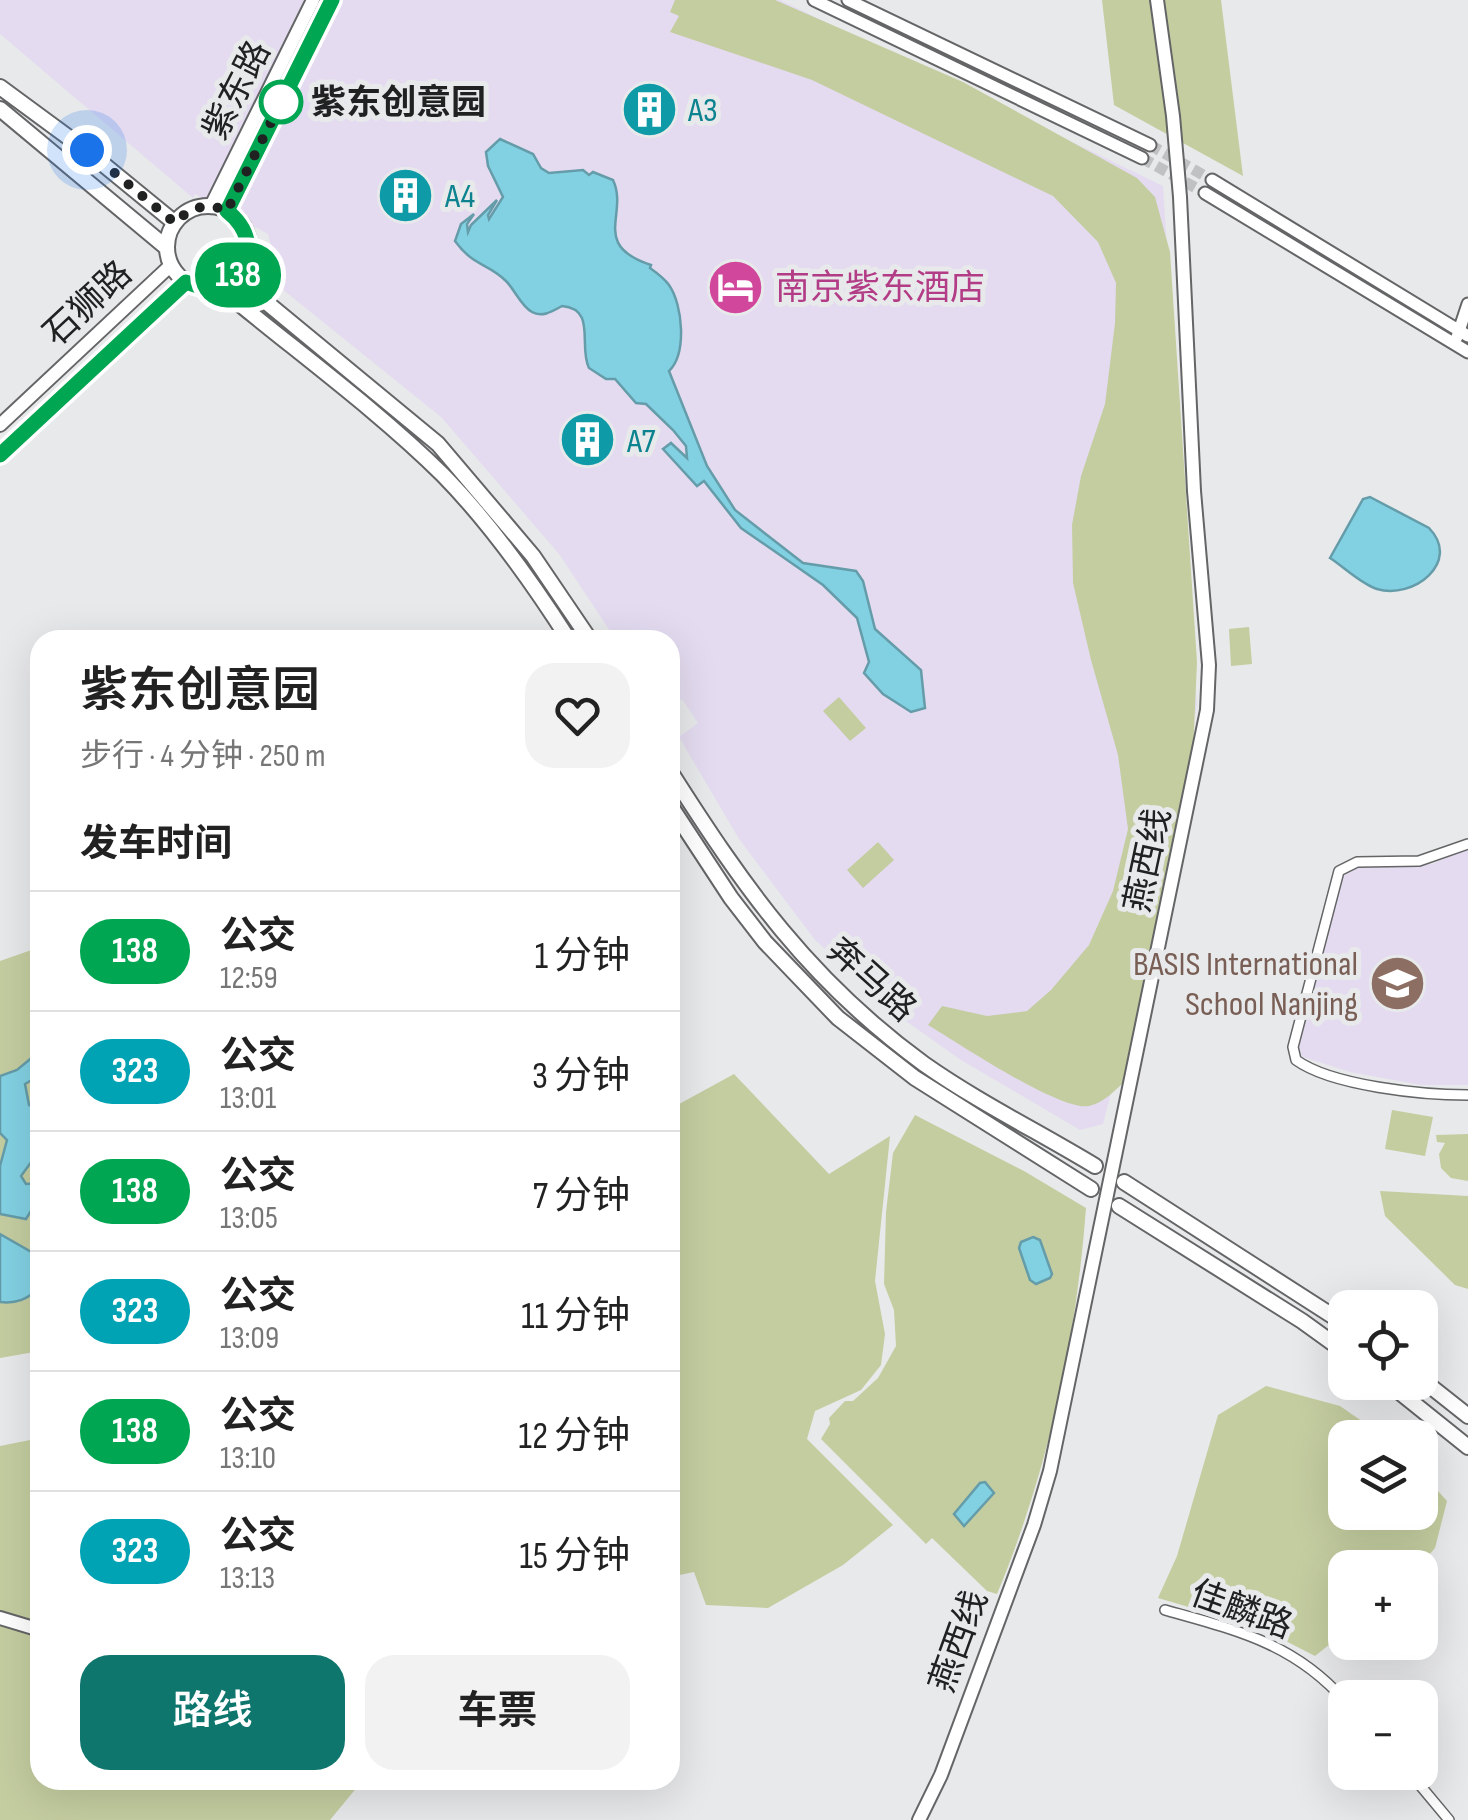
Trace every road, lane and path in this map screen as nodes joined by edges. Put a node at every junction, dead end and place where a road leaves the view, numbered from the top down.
1 (313, 0) edge
2 (332, 0) edge
3 (814, 0) edge
4 (848, 0) edge
5 (1157, 0) edge
6 (0, 86) edge
7 (0, 109) edge
8 (1150, 145) tunnel mouth
9 (1142, 158) tunnel mouth
10 (1212, 180) tunnel mouth
11 (1205, 192) tunnel mouth
12 (211, 206) junction
13 (227, 211) junction
14 (175, 223) junction
15 (167, 248) junction
16 (171, 265) junction
17 (239, 274) junction
18 (186, 282) junction
19 (219, 287) junction
20 (1468, 304) edge
21 (1461, 337) edge
22 (1468, 352) edge
23 (0, 425) edge
24 (1, 454) edge
25 (562, 630) edge
26 (583, 630) edge
27 (680, 786) edge
28 (680, 820) edge
29 (1468, 844) edge
30 (1468, 1095) edge
31 (1095, 1166) dead end
32 (1124, 1182) dead end
33 (1091, 1189) dead end
34 (1119, 1206) dead end
35 (1328, 1313) edge
36 (1328, 1340) edge
37 (1438, 1392) edge
38 (1409, 1400) edge
39 (1468, 1416) edge
40 (1468, 1447) edge
41 (1165, 1610) dead end
42 (0, 1618) edge
43 (30, 1627) edge
44 (1328, 1684) edge
45 (1424, 1790) edge
46 (919, 1820) edge
47 (1450, 1820) edge

1 - 12 main road, 紫东路
2 - 13 main road, 紫东路
3 - 9 street
4 - 8 street
5 - 46 main road, 燕西线
6 - 14 main road
7 - 15 main road
10 - 21 street
11 - 21 street
12 - 13 main road
12 - 14 main road
13 - 17 main road
14 - 15 main road
15 - 16 main road
16 - 18 main road
16 - 23 main road, 石狮路
17 - 19 main road
17 - 26 main road
18 - 19 main road
18 - 24 main road, 石狮路
19 - 25 main road
20 - 21 street
21 - 22 street
27 - 31 main road, 奔马路
28 - 33 main road, 奔马路
29 - 30 street
32 - 35 main road
34 - 36 main road
37 - 39 main road
38 - 40 main road
41 - 44 street, 佳麟路
42 - 43 main road
45 - 47 street

